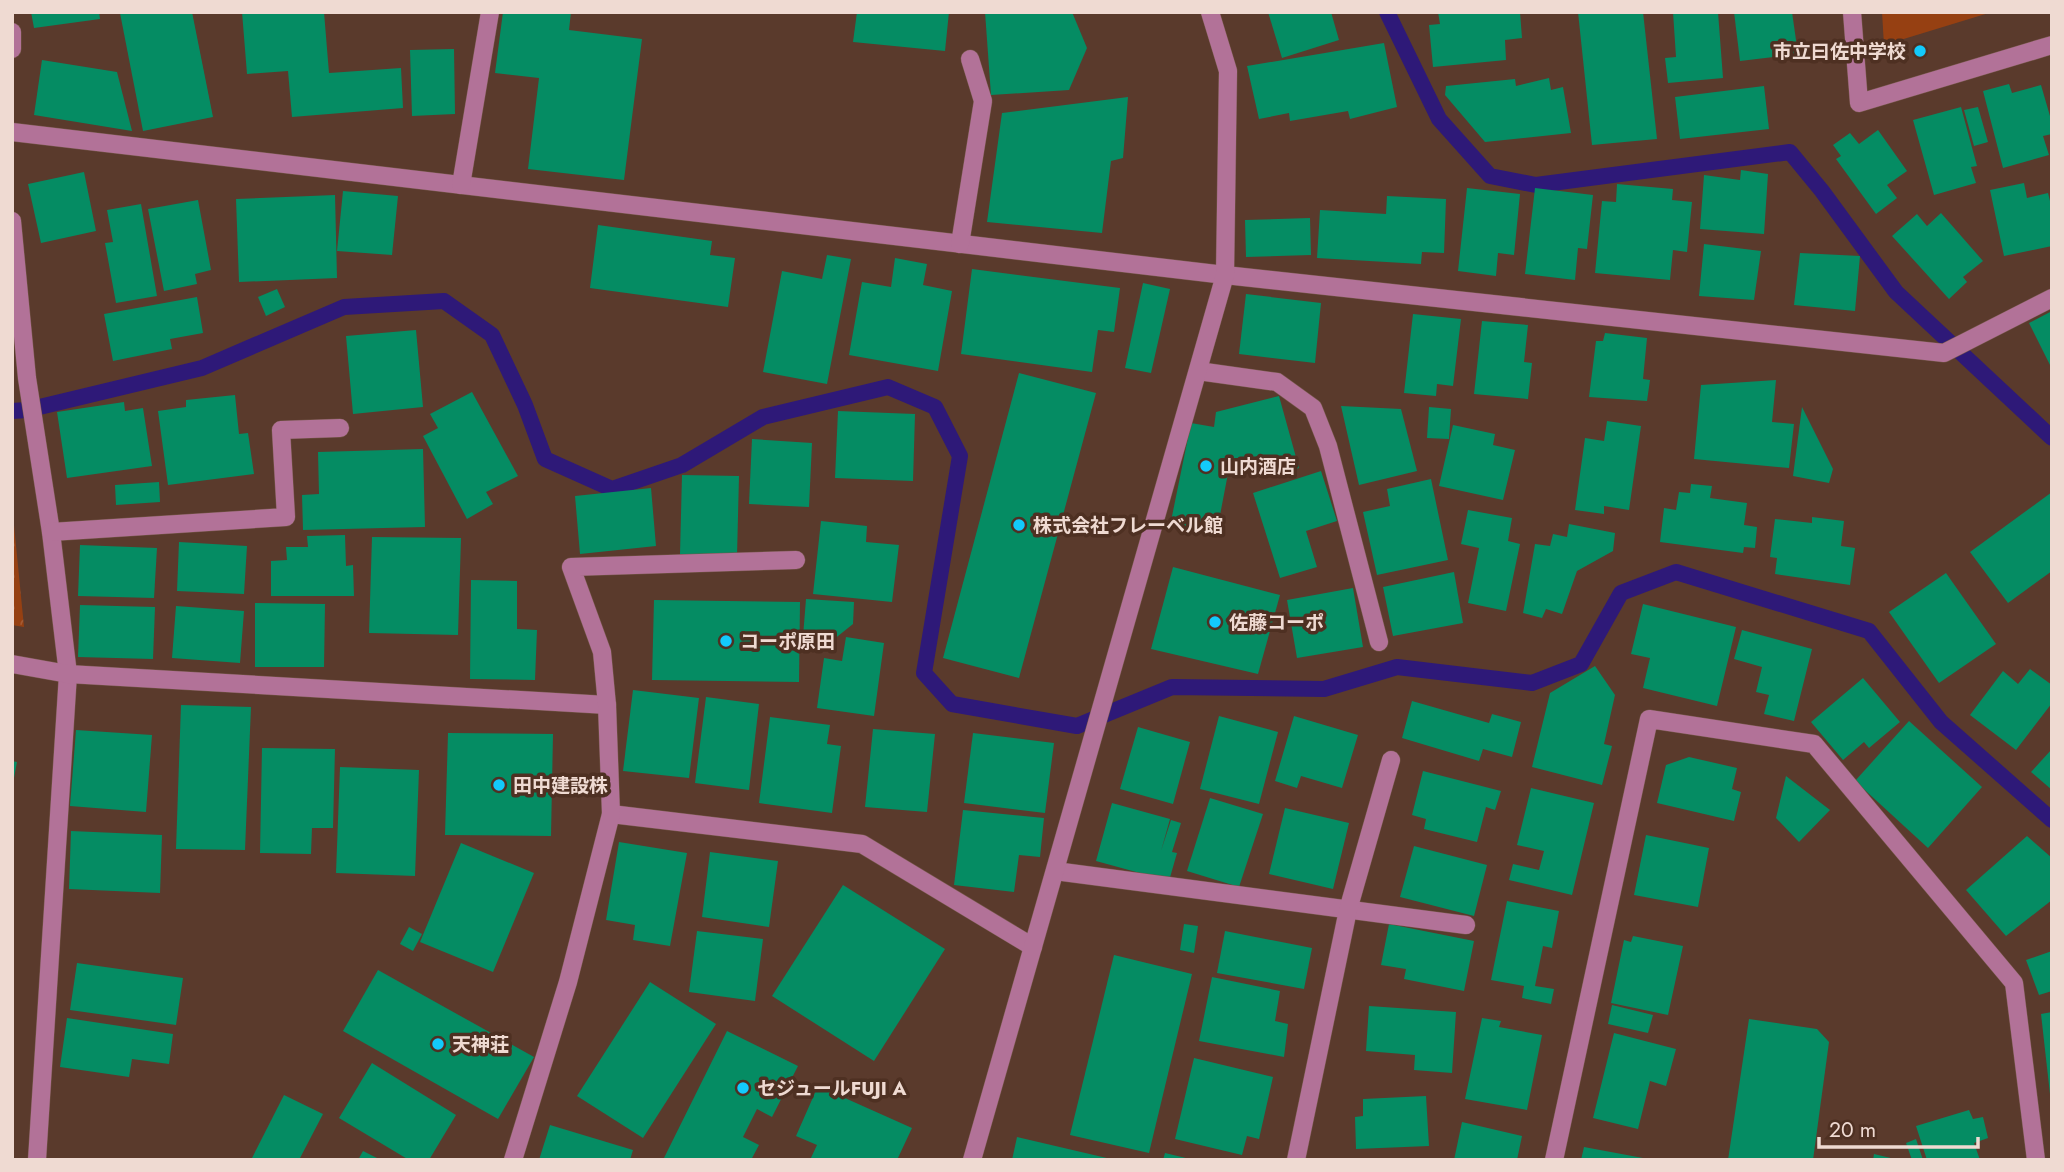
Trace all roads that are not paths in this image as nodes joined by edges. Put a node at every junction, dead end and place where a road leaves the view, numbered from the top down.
1 (490, 12) edge
2 (1210, 12) edge
3 (1852, 12) edge
4 (12, 32) edge
5 (2052, 45) edge
6 (12, 49) edge
7 (970, 60) dead end
8 (12, 132) edge
9 (461, 185) junction
10 (12, 221) edge
11 (960, 244) junction
12 (1225, 275) junction
13 (2052, 298) edge
14 (1198, 371) junction
15 (340, 428) dead end
16 (51, 532) junction
17 (796, 560) dead end
18 (1379, 642) dead end
19 (12, 664) edge
20 (68, 674) junction
21 (607, 705) junction
22 (1391, 760) dead end
23 (611, 814) junction
24 (1055, 871) junction
25 (1348, 910) junction
26 (1465, 925) dead end
27 (1034, 947) junction
28 (37, 1160) edge
29 (513, 1160) edge
30 (972, 1160) edge
31 (1296, 1160) edge
32 (1554, 1160) edge
33 (2036, 1160) edge

1 - 9 street
2 - 12 street
3 - 5 street
4 - 6 street
7 - 11 street
8 - 9 street
9 - 11 street
10 - 16 street
11 - 12 street
12 - 13 street
12 - 14 street
14 - 18 street
14 - 24 street
15 - 16 street
16 - 20 street
17 - 21 street
19 - 20 street
20 - 21 street
20 - 28 street
21 - 23 street
22 - 25 street
23 - 27 street
23 - 29 street
24 - 25 street
24 - 27 street
25 - 26 street
25 - 31 street
27 - 30 street
32 - 33 street

